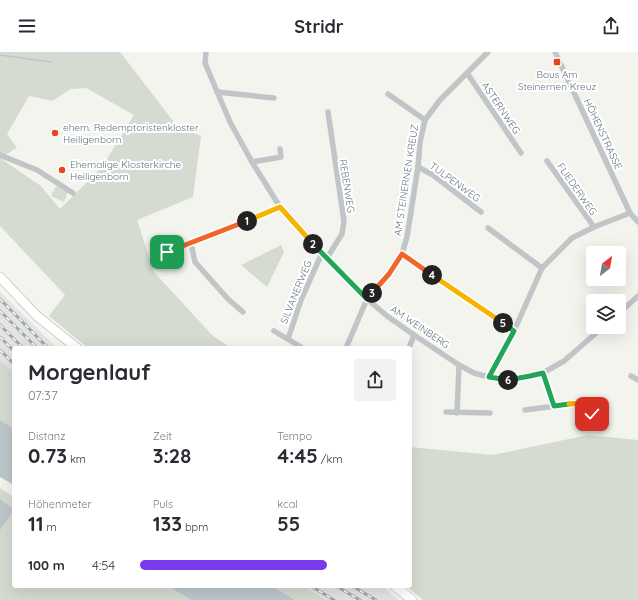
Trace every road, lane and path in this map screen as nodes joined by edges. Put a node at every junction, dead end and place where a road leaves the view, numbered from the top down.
1 (206, 52) edge
2 (488, 52) edge
3 (555, 52) edge
4 (467, 73) junction
5 (217, 92) junction
6 (388, 94) dead end
7 (274, 98) dead end
8 (328, 112) dead end
9 (425, 120) junction
10 (280, 149) dead end
11 (521, 153) dead end
12 (0, 154) edge
13 (546, 161) dead end
14 (252, 162) junction
15 (418, 167) junction
16 (73, 193) dead end
17 (280, 207) junction
18 (481, 212) dead end
19 (630, 213) junction
20 (638, 222) edge
21 (488, 228) dead end
22 (594, 228) junction
23 (192, 243) junction
24 (167, 252) dead end
25 (322, 253) junction
26 (402, 254) junction
27 (327, 258) junction
28 (542, 268) junction
29 (0, 277) edge
30 (638, 296) edge
31 (367, 299) junction
32 (626, 307) edge
33 (243, 312) dead end
34 (274, 331) dead end
35 (514, 331) junction
36 (595, 334) edge
37 (414, 335) junction
38 (288, 339) junction
39 (75, 346) edge
40 (299, 346) edge
41 (347, 346) edge
42 (410, 346) edge
43 (460, 365) junction
44 (543, 373) junction
45 (631, 376) dead end
46 (489, 377) junction
47 (638, 380) edge
48 (554, 406) junction
49 (525, 410) dead end
50 (446, 412) dead end
51 (457, 413) junction
52 (490, 413) dead end
53 (593, 416) dead end
54 (397, 588) edge
55 (412, 600) edge

1 - 5 street, AM WEINBERG
2 - 4 street, AM STEINERNEN KREUZ
3 - 19 street, HÖHENSTRASSE
4 - 9 street, AM STEINERNEN KREUZ
4 - 11 street, ASTERNWEG
5 - 7 street
5 - 14 street, AM WEINBERG
6 - 9 street
8 - 27 street, REBENWEG
9 - 15 street, AM STEINERNEN KREUZ
10 - 14 street
12 - 16 street
13 - 22 street, FLIEDERWEG
14 - 17 street, AM WEINBERG
15 - 18 street, TULPENWEG
15 - 26 street, AM STEINERNEN KREUZ
17 - 23 street
17 - 25 street, AM WEINBERG
19 - 20 street, HÖHENSTRASSE
19 - 22 street
21 - 28 street
22 - 28 street
23 - 24 street
23 - 33 street
25 - 27 street, AM WEINBERG
25 - 38 street, SILVANERWEG
26 - 31 street, AM STEINERNEN KREUZ
26 - 35 street
27 - 31 street, AM WEINBERG
28 - 35 street
29 - 39 main road
30 - 32 street
31 - 37 street, AM WEINBERG
31 - 41 street, AM STEINERNEN KREUZ
34 - 38 street, SILVANERWEG
35 - 46 street
36 - 44 street, AM WEINBERG
37 - 42 street
37 - 43 street, AM WEINBERG
38 - 40 street, SILVANERWEG
43 - 46 street, AM WEINBERG
43 - 51 street
44 - 46 street, AM WEINBERG
44 - 48 street
45 - 47 street
48 - 49 street
48 - 53 street
50 - 51 street
51 - 52 street
54 - 55 main road

